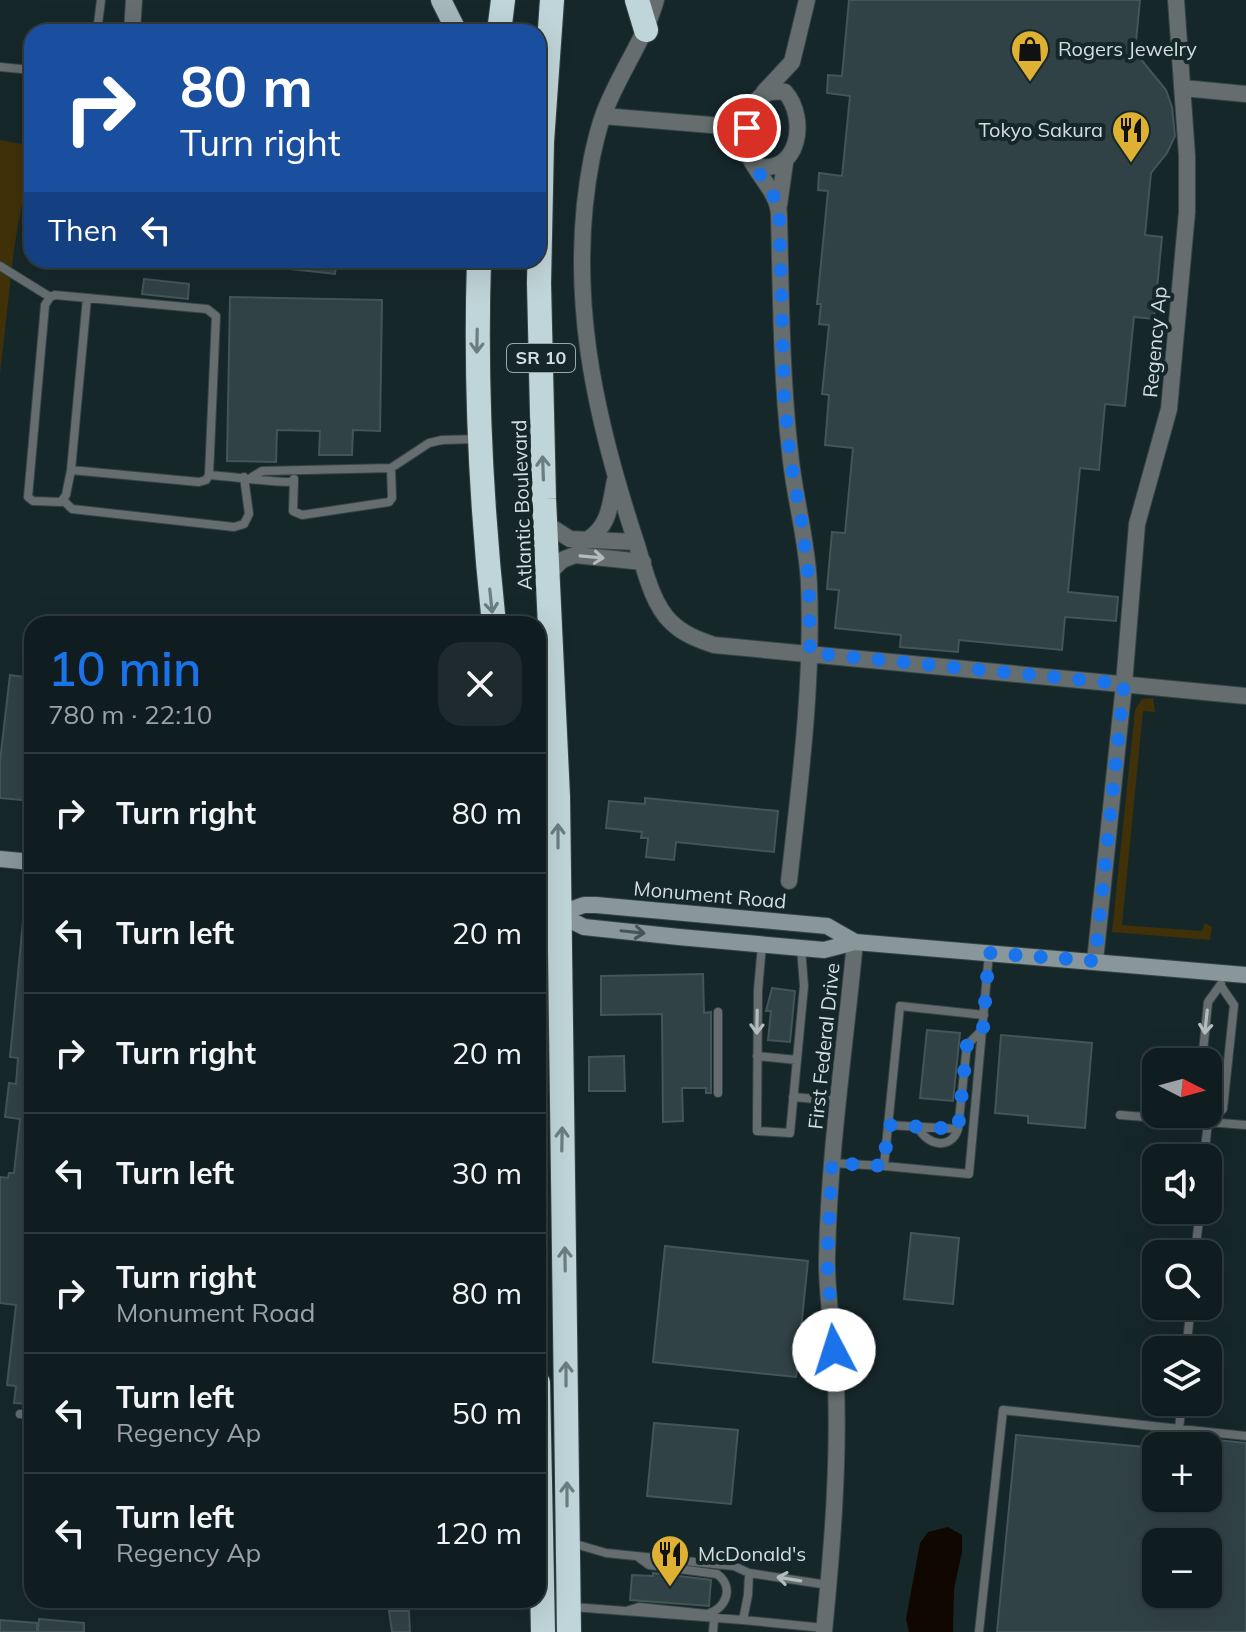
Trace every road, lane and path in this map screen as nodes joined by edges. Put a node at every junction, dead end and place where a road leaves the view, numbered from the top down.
1 (101, 0) edge
2 (134, 0) edge
3 (441, 0) edge
4 (503, 0) edge
5 (637, 0) edge
6 (656, 0) edge
7 (807, 0) edge
8 (1176, 0) edge
9 (554, 4) edge
10 (98, 24) edge
11 (132, 24) edge
12 (453, 24) edge
13 (500, 24) edge
14 (646, 30) junction
15 (792, 62) junction
16 (0, 67) edge
17 (24, 69) edge
18 (1183, 88) junction
19 (764, 92) junction
20 (546, 94) edge
21 (1246, 94) edge
22 (793, 102) junction
23 (603, 116) junction
24 (747, 128) junction
25 (785, 163) junction
26 (755, 166) junction
27 (779, 205) junction
28 (0, 266) edge
29 (479, 268) edge
30 (541, 268) edge
31 (50, 297) junction
32 (87, 298) junction
33 (479, 439) junction
34 (391, 468) junction
35 (71, 470) junction
36 (295, 470) junction
37 (209, 475) junction
38 (248, 477) junction
39 (615, 478) junction
40 (294, 482) junction
41 (63, 500) junction
42 (545, 523) junction
43 (587, 540) junction
44 (636, 542) junction
45 (643, 562) junction
46 (548, 574) junction
47 (493, 616) edge
48 (810, 653) junction
49 (1124, 684) junction
50 (1246, 696) edge
51 (0, 859) edge
52 (24, 861) edge
53 (789, 881) dead end
54 (548, 913) edge
55 (855, 942) junction
56 (762, 944) junction
57 (801, 948) junction
58 (989, 953) junction
59 (1095, 961) junction
60 (1246, 975) edge
61 (1222, 979) junction
62 (718, 1012) dead end
63 (984, 1015) junction
64 (983, 1028) junction
65 (1203, 1048) edge
66 (757, 1056) junction
67 (797, 1060) junction
68 (718, 1093) dead end
69 (793, 1097) junction
70 (839, 1101) junction
71 (1222, 1110) edge
72 (1120, 1115) dead end
73 (1142, 1116) edge
74 (1222, 1121) edge
75 (888, 1125) junction
76 (1246, 1125) edge
77 (918, 1127) junction
78 (958, 1129) junction
79 (832, 1163) junction
80 (884, 1166) junction
81 (20, 1414) dead end
82 (24, 1414) edge
83 (546, 1415) edge
84 (1180, 1416) edge
85 (1179, 1429) junction
86 (1246, 1436) edge
87 (567, 1447) junction
88 (567, 1541) junction
89 (637, 1556) junction
90 (749, 1573) junction
91 (829, 1585) junction
92 (568, 1606) junction
93 (542, 1608) edge
94 (621, 1612) junction
95 (714, 1620) junction
96 (743, 1620) junction
97 (824, 1630) edge
98 (543, 1632) edge
99 (569, 1632) edge
100 (713, 1632) edge
101 (979, 1632) edge

1 - 10 lane
2 - 11 street
3 - 12 main road
4 - 13 highway
5 - 14 highway
6 - 14 street
7 - 15 street
8 - 18 street, Regency Ap
20 -> 9 highway, Atlantic Boulevard / SR 10
14 - 23 street
15 - 19 street
15 - 22 street
16 - 17 lane
18 - 21 street
18 - 49 street, Regency Ap
19 - 22 street
19 - 24 street
22 - 25 street
23 - 24 street
23 - 39 street
24 - 26 street
25 - 26 street
25 - 27 street
26 - 27 street
27 - 48 street
28 - 31 lane
29 -> 33 highway, Atlantic Boulevard / SR 10
42 -> 30 highway, Atlantic Boulevard / SR 10
31 - 32 lane
31 - 41 lane
32 - 35 lane
32 - 37 lane
33 - 34 lane
33 -> 47 highway, Atlantic Boulevard / SR 10
34 - 36 lane
34 - 40 lane
35 - 37 lane
35 - 41 lane
36 - 38 lane
36 - 40 lane
37 - 38 lane
38 - 40 lane
38 - 41 lane
39 - 43 street
39 - 44 street
42 - 43 street
42 - 46 highway, Atlantic Boulevard / SR 10
43 - 44 street
44 - 45 street
46 -> 45 street
45 - 48 street
54 -> 46 highway, Atlantic Boulevard / SR 10
48 - 49 street
48 - 53 street
49 - 50 street
49 - 59 street, Regency Ap
51 - 52 main road
54 - 55 main road, Monument Road
54 -> 56 main road, Monument Road
87 -> 54 highway, Atlantic Boulevard / SR 10
55 - 57 main road, Monument Road
55 - 58 main road, Monument Road
55 - 70 street, First Federal Drive
56 - 57 main road, Monument Road
56 -> 66 lane
57 - 67 lane
58 - 59 main road, Monument Road
58 - 63 lane
59 - 61 main road, Monument Road
60 - 61 main road, Monument Road
61 -> 65 lane
61 - 71 lane
62 - 68 lane
63 - 64 lane
63 - 75 lane
64 - 78 lane
64 - 80 lane
66 - 67 lane
66 - 69 lane
67 - 69 lane
69 - 70 lane
70 - 79 street, First Federal Drive
72 - 73 lane
74 - 76 lane
75 - 77 lane
75 - 80 lane
77 - 78 lane
77 - 78 lane
79 - 80 lane
79 - 91 street, First Federal Drive
81 - 82 lane
83 - 87 highway
84 - 85 lane
85 - 86 lane
85 - 101 lane
88 -> 87 highway, Atlantic Boulevard / SR 10
88 - 89 lane
88 - 92 highway, Atlantic Boulevard / SR 10
89 - 90 lane
89 - 94 lane
91 -> 90 lane
90 - 96 lane
91 - 97 street, First Federal Drive
92 - 94 lane
92 - 99 highway, Atlantic Boulevard / SR 10
93 - 98 highway
94 - 95 lane
95 - 96 lane
95 - 100 lane
96 - 97 lane

